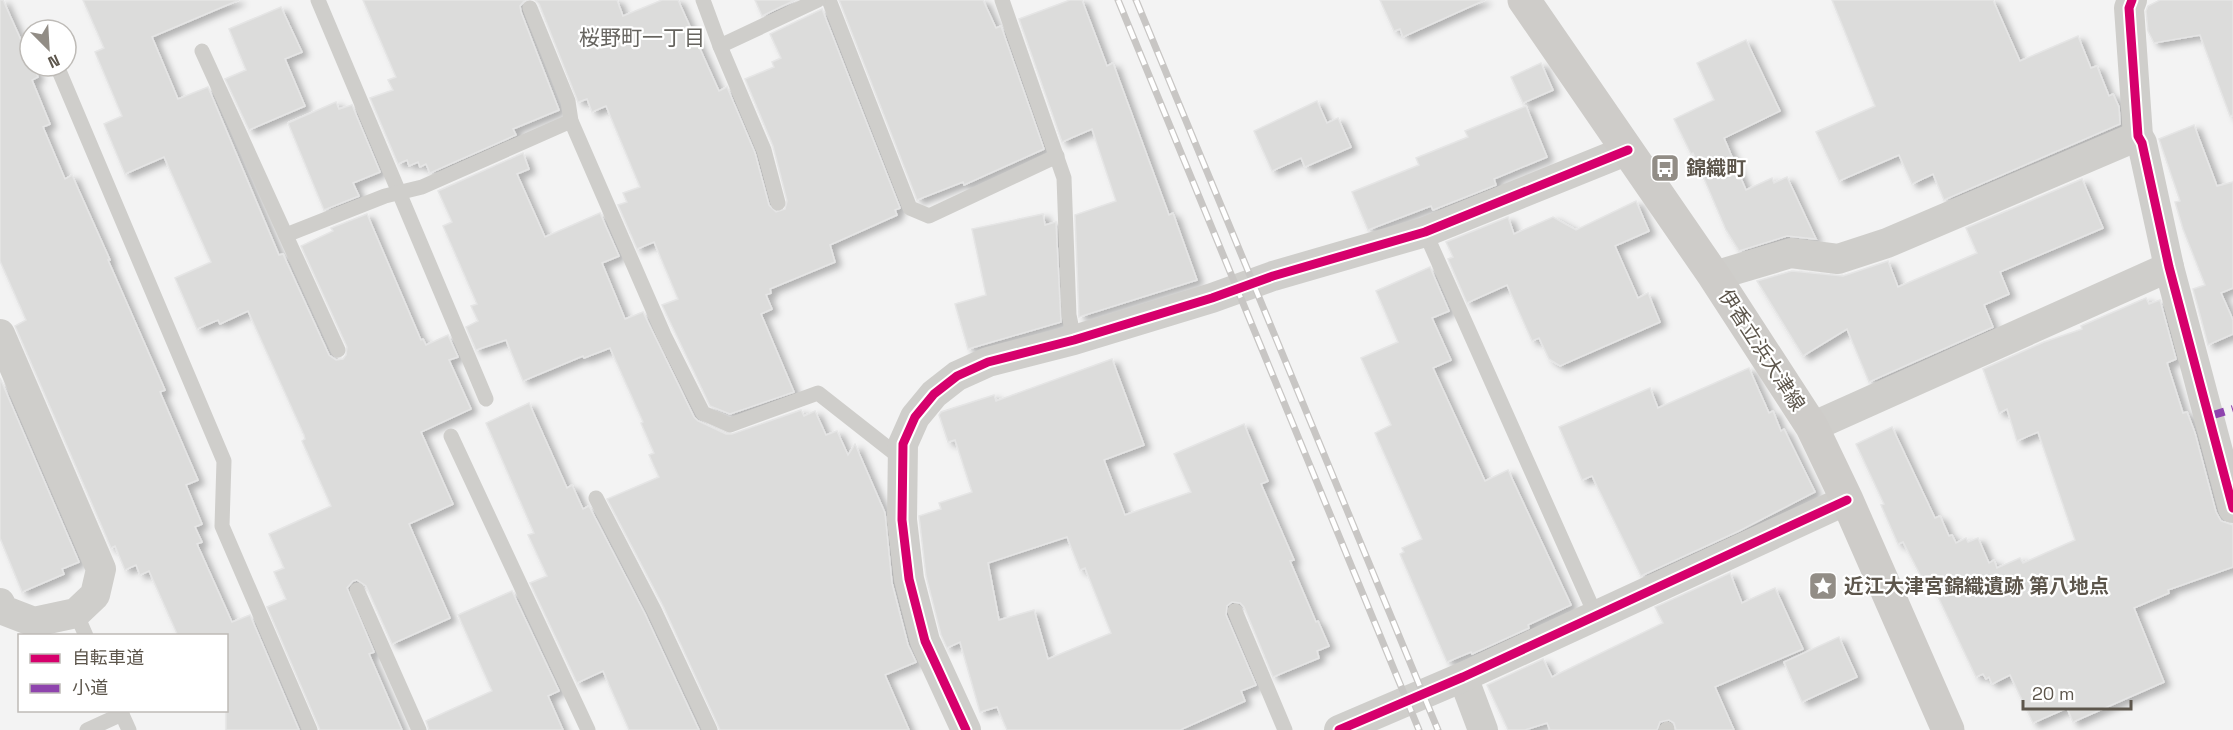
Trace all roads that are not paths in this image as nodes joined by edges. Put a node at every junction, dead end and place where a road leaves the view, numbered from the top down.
1 (318, 0) edge
2 (703, 0) edge
3 (818, 0) edge
4 (829, 0) edge
5 (1002, 0) edge
6 (1524, 0) edge
7 (2132, 0) edge
8 (530, 8) dead end
9 (720, 46) junction
10 (202, 51) dead end
11 (62, 78) edge
12 (571, 121) junction
13 (2138, 136) junction
14 (1628, 150) junction
15 (1057, 156) junction
16 (399, 192) junction
17 (778, 203) dead end
18 (1425, 232) junction
19 (286, 235) junction
20 (2169, 267) junction
21 (1714, 276) junction
22 (0, 334) edge
23 (1074, 339) junction
24 (338, 350) dead end
25 (486, 399) dead end
26 (1812, 427) junction
27 (451, 436) dead end
28 (902, 459) junction
29 (596, 498) dead end
30 (1847, 500) junction
31 (2233, 508) edge
32 (357, 590) dead end
33 (0, 603) edge
34 (1235, 611) dead end
35 (1596, 616) junction
36 (81, 624) edge
37 (1463, 677) junction
38 (121, 712) edge
39 (87, 730) edge
40 (129, 730) edge
41 (310, 730) edge
42 (419, 730) edge
43 (588, 730) edge
44 (710, 730) edge
45 (966, 730) edge
46 (1285, 730) edge
47 (1339, 730) edge
48 (1483, 730) edge
49 (1948, 730) edge

1 - 16 lane
2 - 9 lane
3 - 9 lane
4 - 15 lane
5 - 15 lane
6 - 14 main road, 伊香立浜大津線
7 - 13 street
8 - 12 lane
9 - 17 lane
10 - 19 lane
11 - 41 lane
12 - 16 lane
12 - 28 lane
13 - 20 street
13 - 21 street
14 - 18 street
14 - 21 main road, 伊香立浜大津線
15 - 23 lane
16 - 19 lane
16 - 25 lane
18 - 23 street
18 - 35 lane
19 - 24 lane
20 - 26 street
20 - 31 street
21 - 26 main road, 伊香立浜大津線
22 - 36 street
23 - 28 street
26 - 30 main road, 伊香立浜大津線
27 - 43 lane
28 - 45 street
29 - 44 lane
30 - 35 street
30 - 49 main road, 伊香立浜大津線
32 - 42 lane
33 - 36 street
34 - 46 lane
35 - 37 street
37 - 47 street
37 - 48 street
38 - 39 lane
38 - 40 lane

